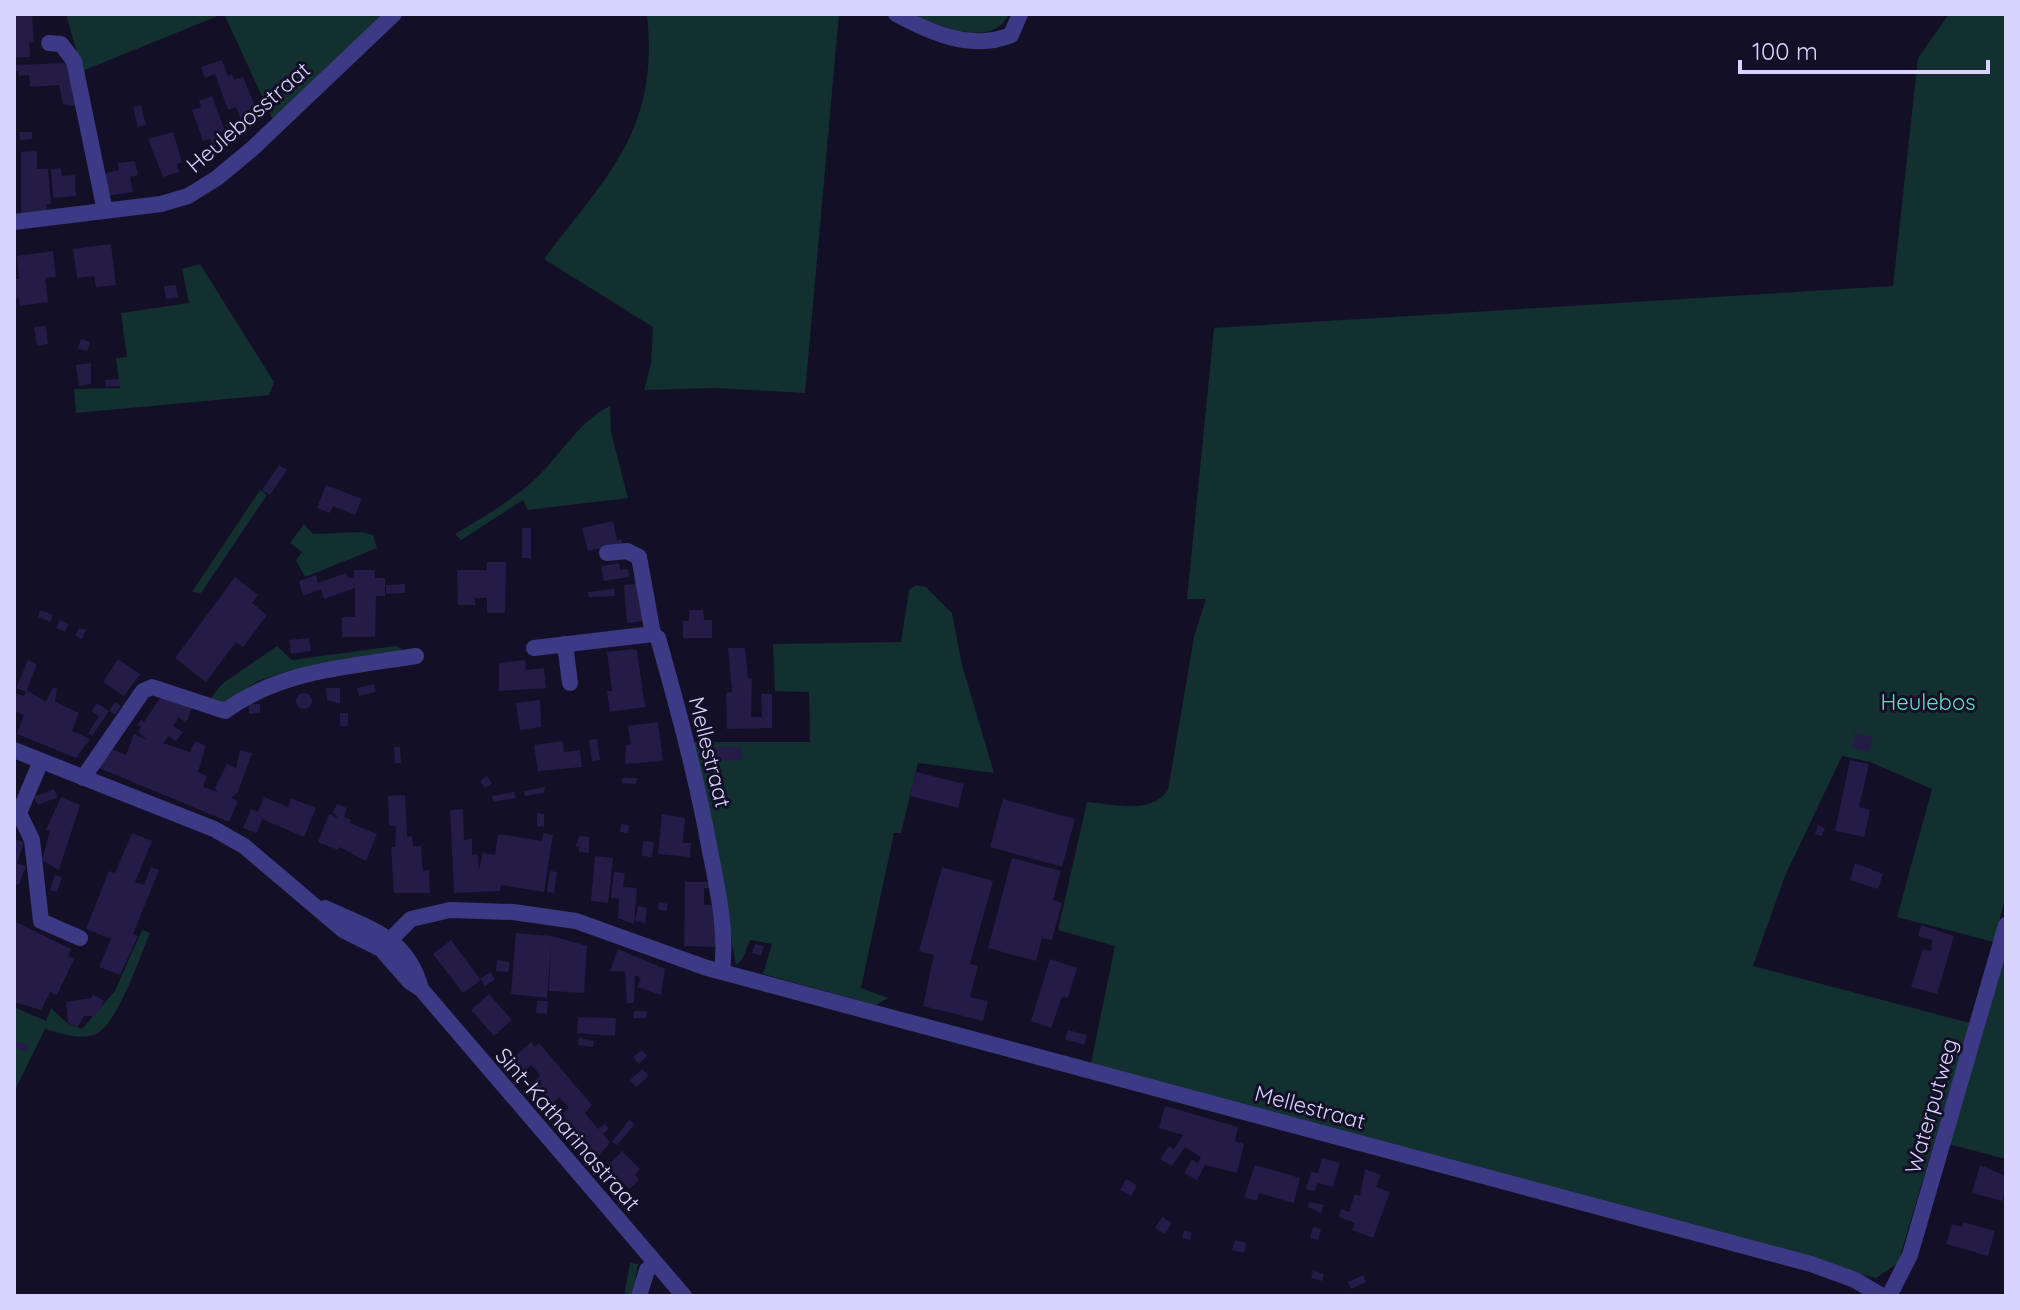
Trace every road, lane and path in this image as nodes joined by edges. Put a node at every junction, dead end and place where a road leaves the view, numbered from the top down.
1 (394, 14) edge
2 (896, 14) edge
3 (1020, 14) edge
4 (49, 43) dead end
5 (105, 211) junction
6 (14, 222) edge
7 (607, 553) dead end
8 (653, 634) junction
9 (565, 644) junction
10 (534, 648) dead end
11 (416, 656) dead end
12 (570, 683) dead end
13 (14, 750) edge
14 (41, 761) junction
15 (83, 778) junction
16 (2006, 925) edge
17 (80, 938) dead end
18 (386, 943) junction
19 (722, 972) junction
20 (655, 1263) junction
21 (639, 1296) edge
22 (684, 1296) edge
23 (1882, 1296) edge
24 (1889, 1296) edge

1 - 5 street, Heulebosstraat
2 - 3 street
4 - 5 street
5 - 6 street, Heulebosstraat
7 - 8 street, Mellestraat
8 - 9 street
8 - 19 street, Mellestraat
9 - 10 street
9 - 12 street
11 - 15 street
13 - 14 street
14 - 15 street
14 - 17 street
15 - 18 street
16 - 24 street, Waterputweg
18 - 19 street, Mellestraat
18 - 20 street, Sint-Katharinastraat
19 - 23 street, Mellestraat
20 - 21 street
20 - 22 street, Sint-Katharinastraat

